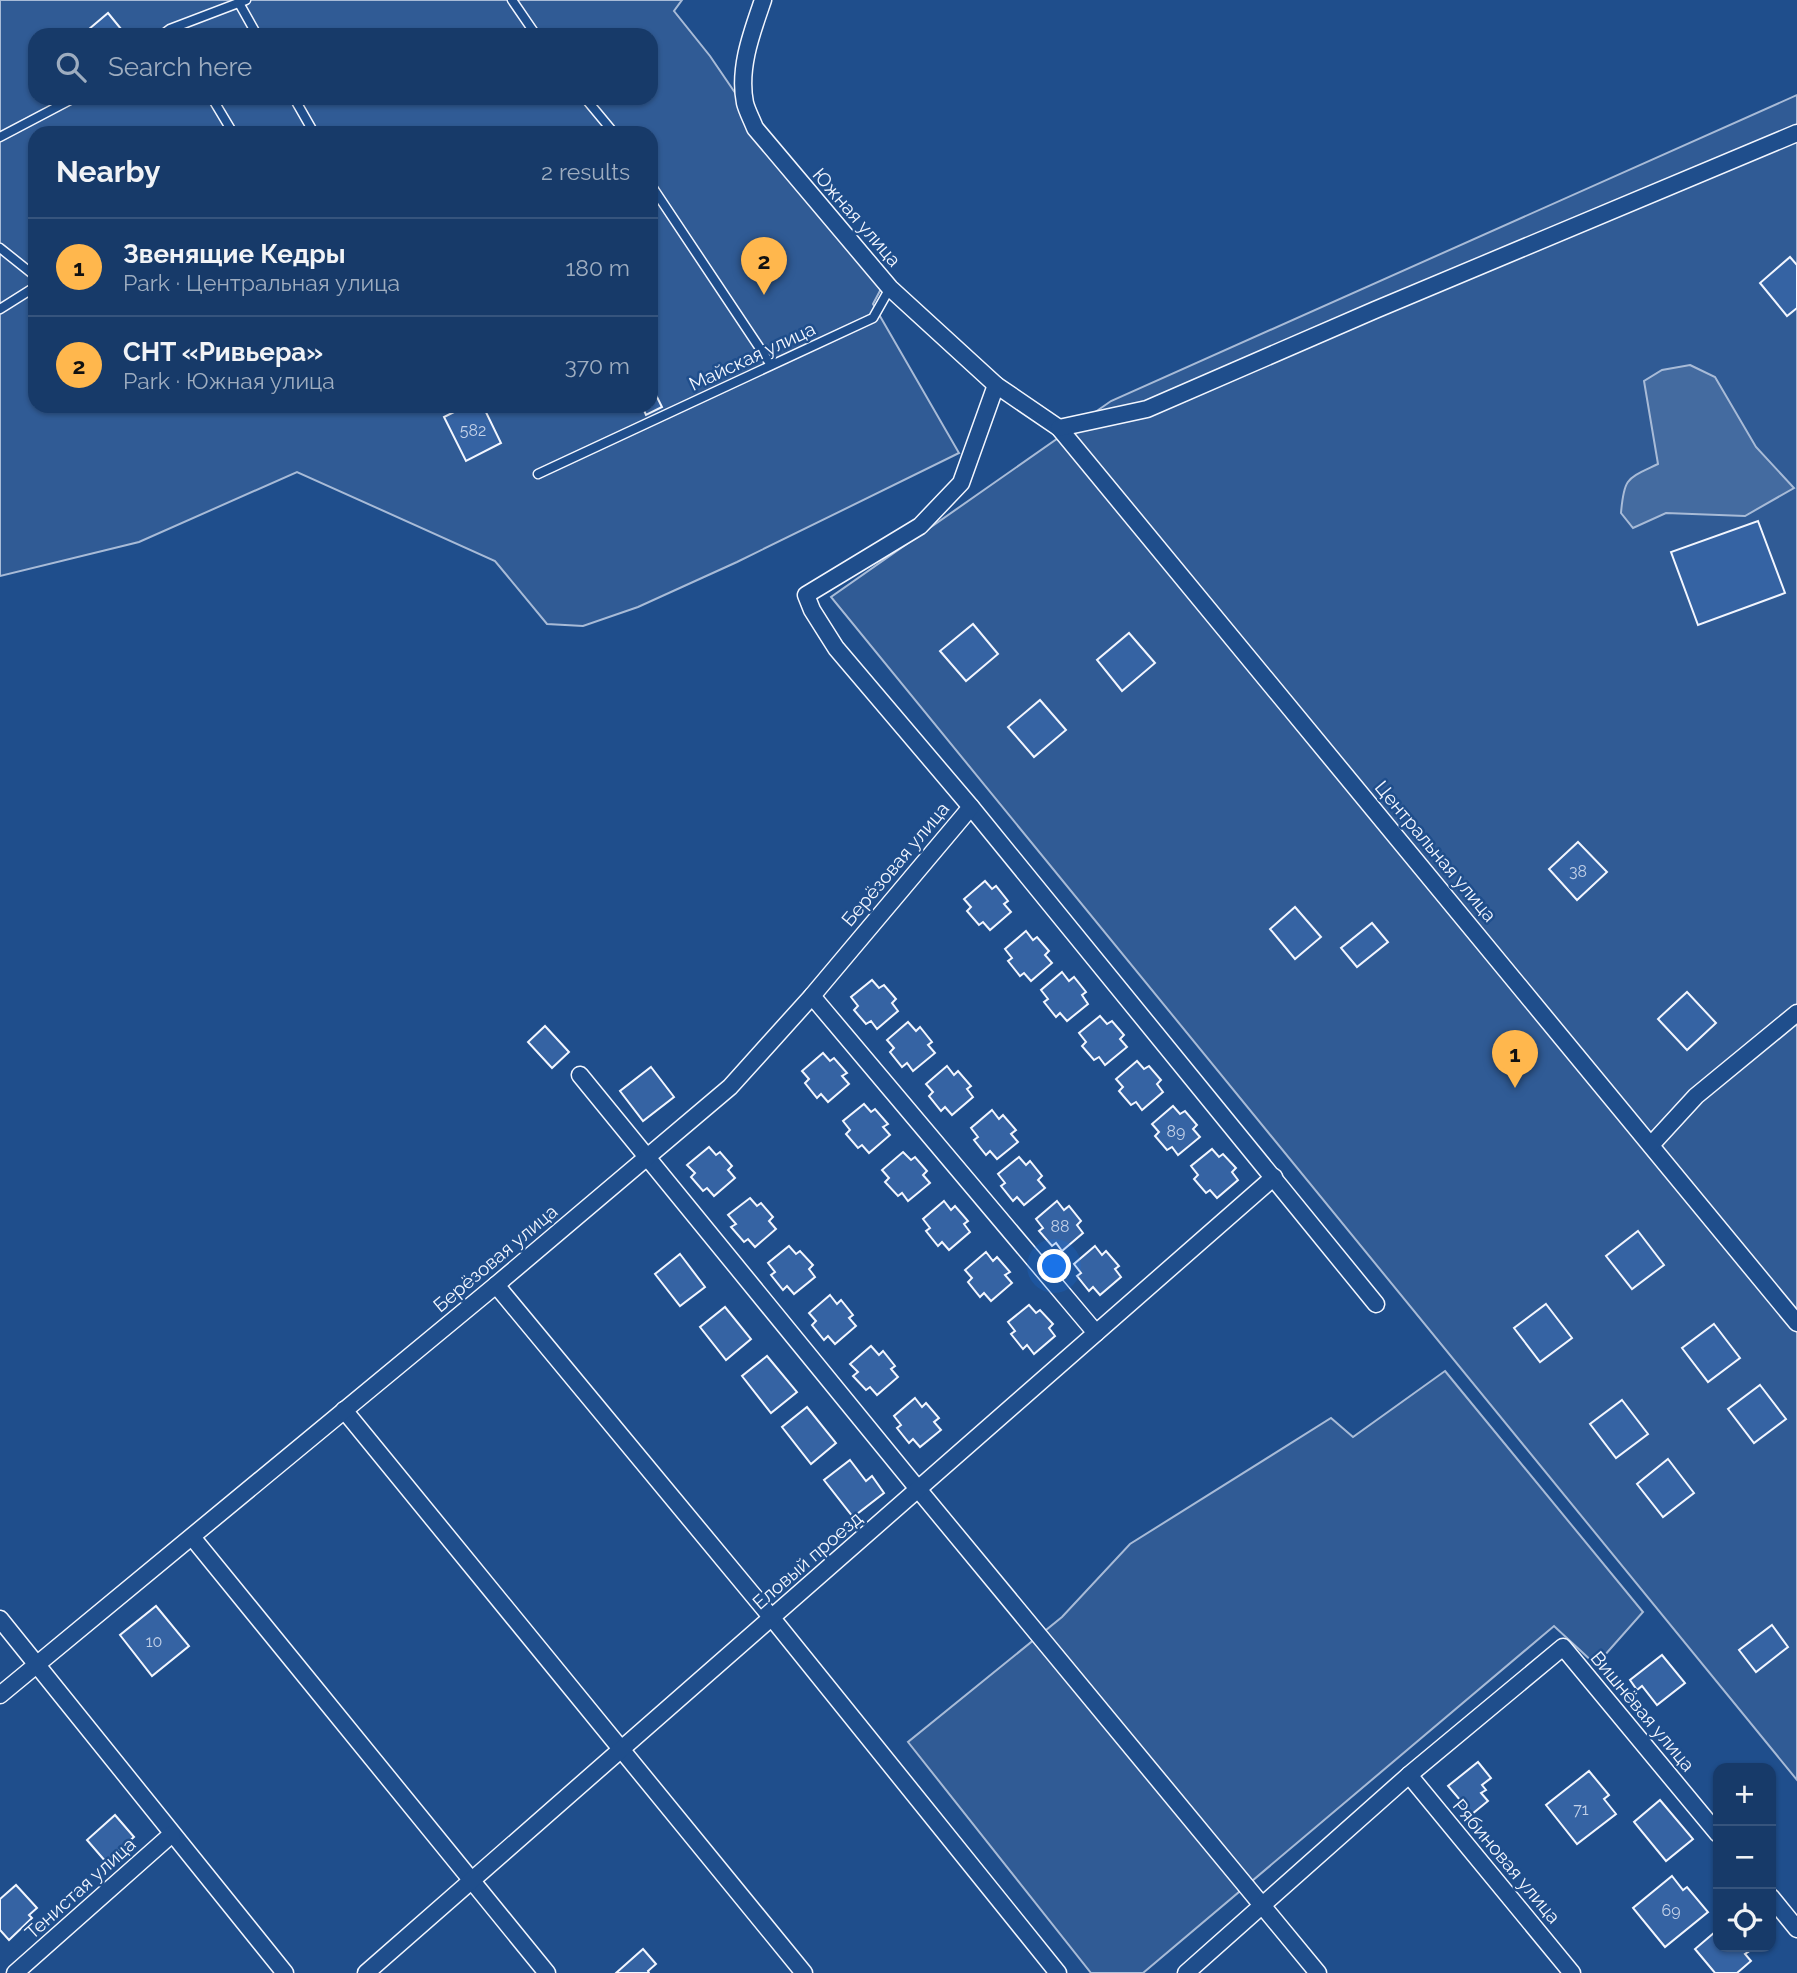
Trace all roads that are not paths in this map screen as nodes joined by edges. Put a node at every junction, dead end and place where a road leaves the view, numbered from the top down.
1 (512, 0) edge
2 (763, 0) edge
3 (242, 1) edge
4 (180, 28) edge
5 (254, 28) edge
6 (531, 28) edge
7 (61, 105) edge
8 (216, 105) edge
9 (298, 105) edge
10 (591, 105) edge
11 (229, 126) edge
12 (310, 126) edge
13 (608, 126) edge
14 (1797, 133) edge
15 (0, 137) edge
16 (658, 196) edge
17 (0, 248) edge
18 (28, 270) edge
19 (890, 288) junction
20 (28, 291) edge
21 (0, 309) edge
22 (771, 365) junction
23 (996, 385) junction
24 (1037, 411) joint
25 (1059, 428) junction
26 (538, 474) dead end
27 (971, 807) junction
28 (812, 996) junction
29 (1797, 1013) edge
30 (580, 1075) dead end
31 (1651, 1145) junction
32 (648, 1157) junction
33 (1274, 1177) junction
34 (496, 1285) junction
35 (1376, 1304) dead end
36 (1797, 1323) edge
37 (1096, 1333) junction
38 (344, 1410) junction
39 (918, 1489) junction
40 (191, 1537) junction
41 (772, 1618) junction
42 (0, 1619) edge
43 (36, 1665) junction
44 (0, 1695) edge
45 (620, 1750) junction
46 (1409, 1775) junction
47 (1713, 1828) edge
48 (172, 1834) junction
49 (471, 1881) junction
50 (1776, 1903) edge
51 (1262, 1905) junction
52 (1797, 1929) edge
53 (15, 1973) edge
54 (285, 1973) edge
55 (366, 1973) edge
56 (547, 1973) edge
57 (804, 1973) edge
58 (1058, 1973) edge
59 (1186, 1973) edge
60 (1318, 1973) edge
61 (1572, 1973) edge

1 - 6 lane
2 - 19 street, Южная улица
3 - 4 lane
3 - 5 lane
7 - 15 lane
8 - 11 lane
9 - 12 lane
10 - 13 lane
14 - 25 street
16 - 22 lane
17 - 18 lane
19 - 22 lane, Майская улица
19 - 23 street, Южная улица
20 - 21 lane
22 - 26 lane, Майская улица
23 - 24 street, Южная улица
23 - 27 street
24 - 25 street, Центральная улица
25 - 31 street, Центральная улица
27 - 28 street, Берёзовая улица
27 - 33 street
28 - 32 street, Берёзовая улица
28 - 37 street
29 - 31 street
30 - 32 street
31 - 36 street, Центральная улица
32 - 34 street, Берёзовая улица
32 - 39 street
33 - 35 street
33 - 37 street, Еловый проезд
34 - 38 street, Берёзовая улица
34 - 41 street
37 - 39 street, Еловый проезд
38 - 40 street, Берёзовая улица
38 - 45 street
39 - 41 street, Еловый проезд
39 - 51 street
40 - 43 street, Берёзовая улица
40 - 49 street
41 - 45 street, Еловый проезд
41 - 58 street
42 - 43 street
43 - 44 street, Берёзовая улица
43 - 48 street
45 - 49 street, Еловый проезд
45 - 57 street
46 - 47 street, Вишнёвая улица
46 - 51 street
46 - 61 street, Рябиновая улица
48 - 53 street, Тенистая улица
48 - 54 street
49 - 55 street, Еловый проезд
49 - 56 street
50 - 52 street
51 - 59 street
51 - 60 street

